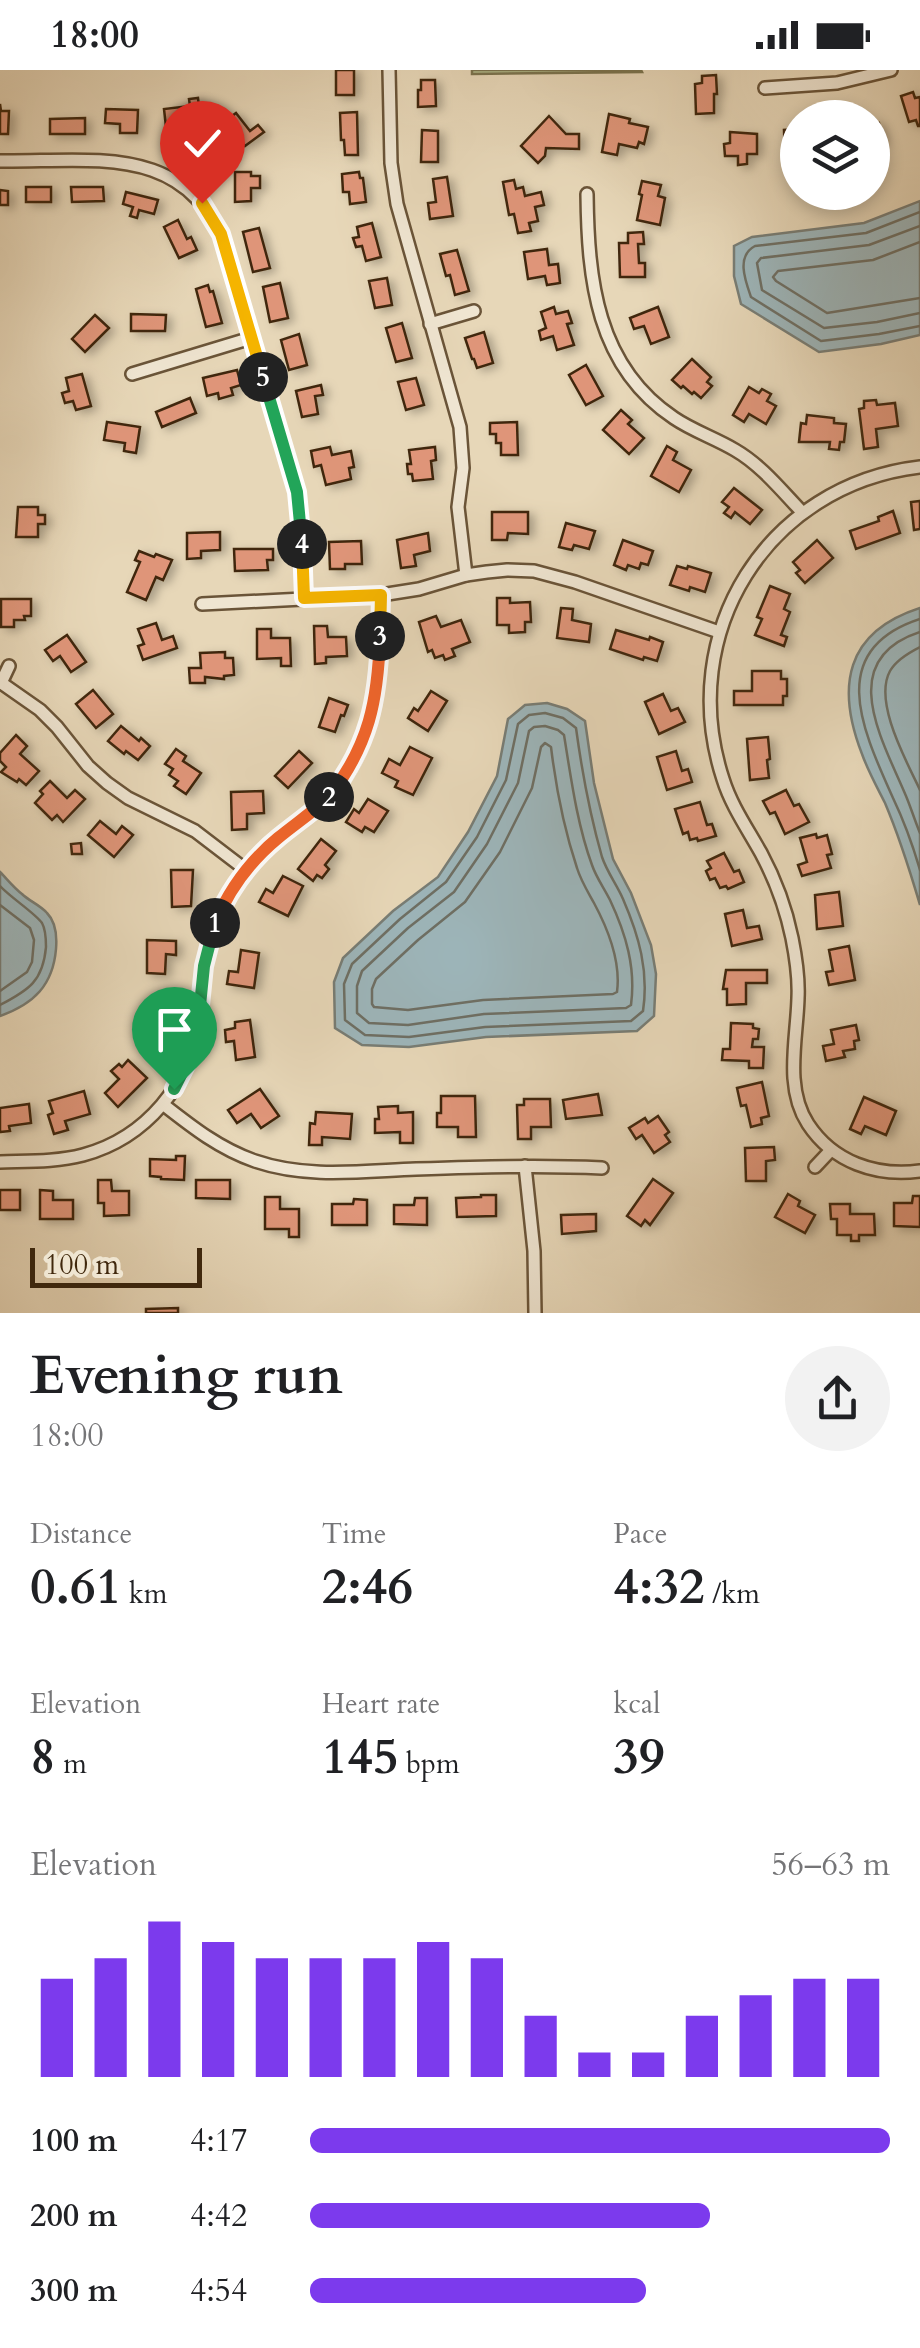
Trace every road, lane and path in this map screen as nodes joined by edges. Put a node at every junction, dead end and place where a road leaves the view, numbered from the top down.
1 (390, 70) edge
2 (891, 70) edge
3 (765, 88) dead end
4 (0, 161) edge
5 (194, 168) dead end
6 (182, 185) junction
7 (588, 194) dead end
8 (474, 311) dead end
9 (430, 324) junction
10 (251, 338) junction
11 (132, 374) dead end
12 (920, 468) edge
13 (802, 512) junction
14 (466, 575) junction
15 (381, 595) junction
16 (304, 598) junction
17 (202, 604) dead end
18 (720, 632) junction
19 (9, 666) dead end
20 (1, 683) edge
21 (246, 870) junction
22 (164, 1104) junction
23 (831, 1150) junction
24 (0, 1162) edge
25 (525, 1166) junction
26 (815, 1167) dead end
27 (602, 1168) dead end
28 (920, 1172) edge
29 (535, 1313) edge

1 - 9 street
2 - 3 street
4 - 6 street
5 - 6 street
6 - 10 street
7 - 13 street
8 - 9 street
9 - 14 street
10 - 11 street
10 - 16 street
12 - 13 street
13 - 18 street
14 - 15 street
14 - 18 street
15 - 16 street
15 - 21 street
16 - 17 street
18 - 23 street
19 - 20 street
20 - 21 street
21 - 22 street
22 - 24 street
22 - 25 street
23 - 26 street
23 - 28 street
25 - 27 street
25 - 29 street

